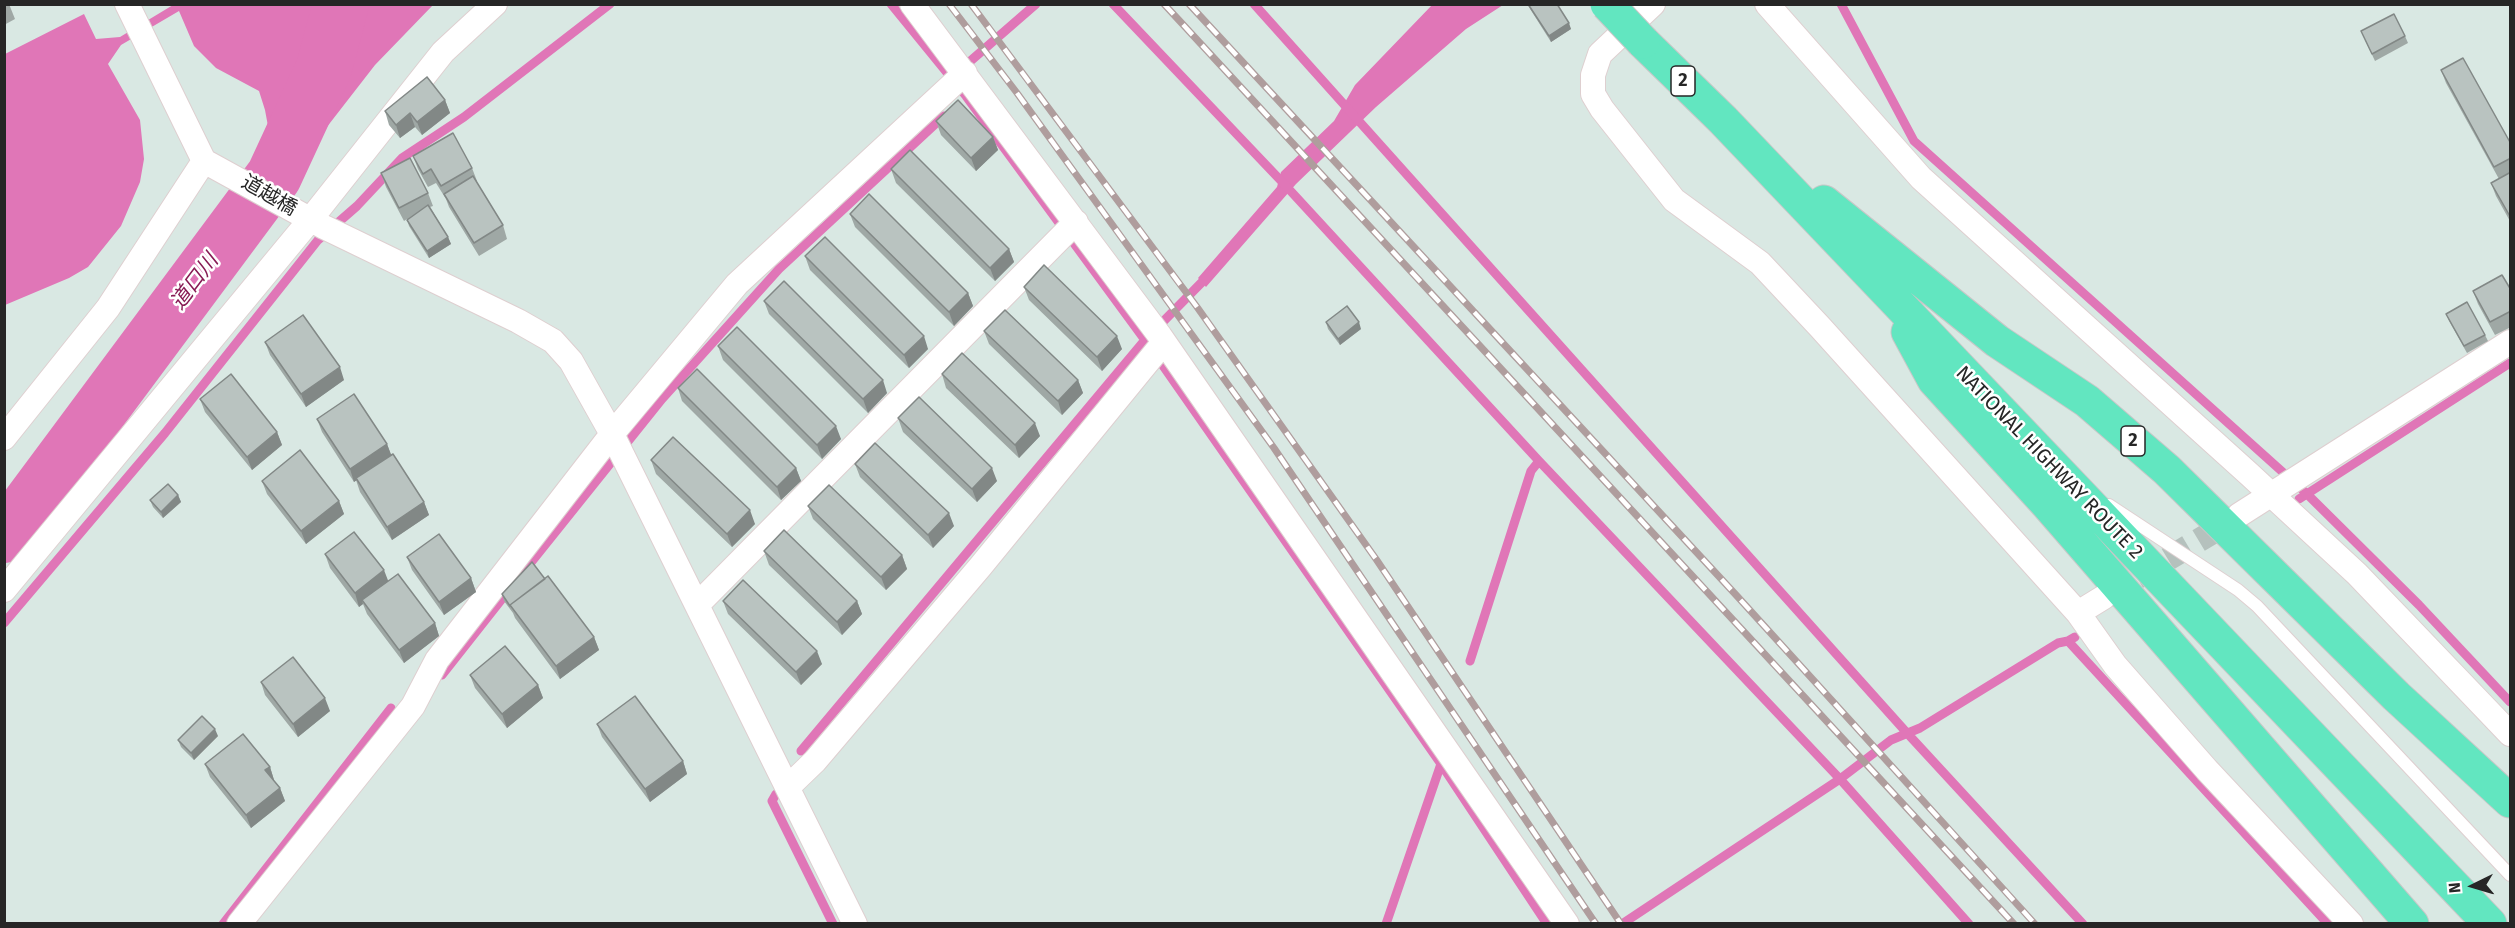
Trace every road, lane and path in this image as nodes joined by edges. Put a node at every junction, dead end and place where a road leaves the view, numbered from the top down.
1 (127, 4) edge
2 (495, 4) edge
3 (912, 4) edge
4 (1607, 4) edge
5 (1653, 4) edge
6 (1767, 4) edge
7 (958, 80) junction
8 (1723, 120) junction
9 (204, 161) junction
10 (324, 227) junction
11 (1070, 229) junction
12 (1887, 292) junction
13 (1157, 342) junction
14 (2511, 342) edge
15 (4, 438) edge
16 (617, 445) junction
17 (2055, 470) junction
18 (2286, 487) junction
19 (2240, 515) tunnel mouth
20 (4, 590) edge
21 (2104, 597) tunnel mouth
22 (698, 604) junction
23 (2078, 613) junction
24 (2511, 734) edge
25 (788, 787) junction
26 (2511, 801) edge
27 (2511, 875) edge
28 (1567, 923) edge
29 (239, 924) edge
30 (855, 924) edge
31 (2351, 924) edge
32 (2412, 924) edge
33 (2490, 924) edge

1 - 9 street
2 - 10 street
3 - 7 street
4 - 8 highway, NATIONAL HIGHWAY ROUTE 2 / 2, bridge
5 - 23 street
6 - 18 street
7 - 11 street
7 - 16 street
8 - 12 highway, NATIONAL HIGHWAY ROUTE 2 / 2
8 - 26 highway, 2
9 - 10 street, 道越橋
9 - 15 street
10 - 16 street, 道越橋
10 - 20 street
11 - 13 street
11 - 22 street
12 - 17 highway, NATIONAL HIGHWAY ROUTE 2 / 2
12 - 32 highway, 2
13 - 25 street
13 - 28 street
14 - 18 street
16 - 22 street, 道越橋
16 - 29 street
17 - 27 lane
17 - 33 highway, NATIONAL HIGHWAY ROUTE 2 / 2
18 - 19 street
18 - 24 street
21 - 23 street
22 - 25 street, 道越橋
23 - 31 street
25 - 30 street, 道越橋

